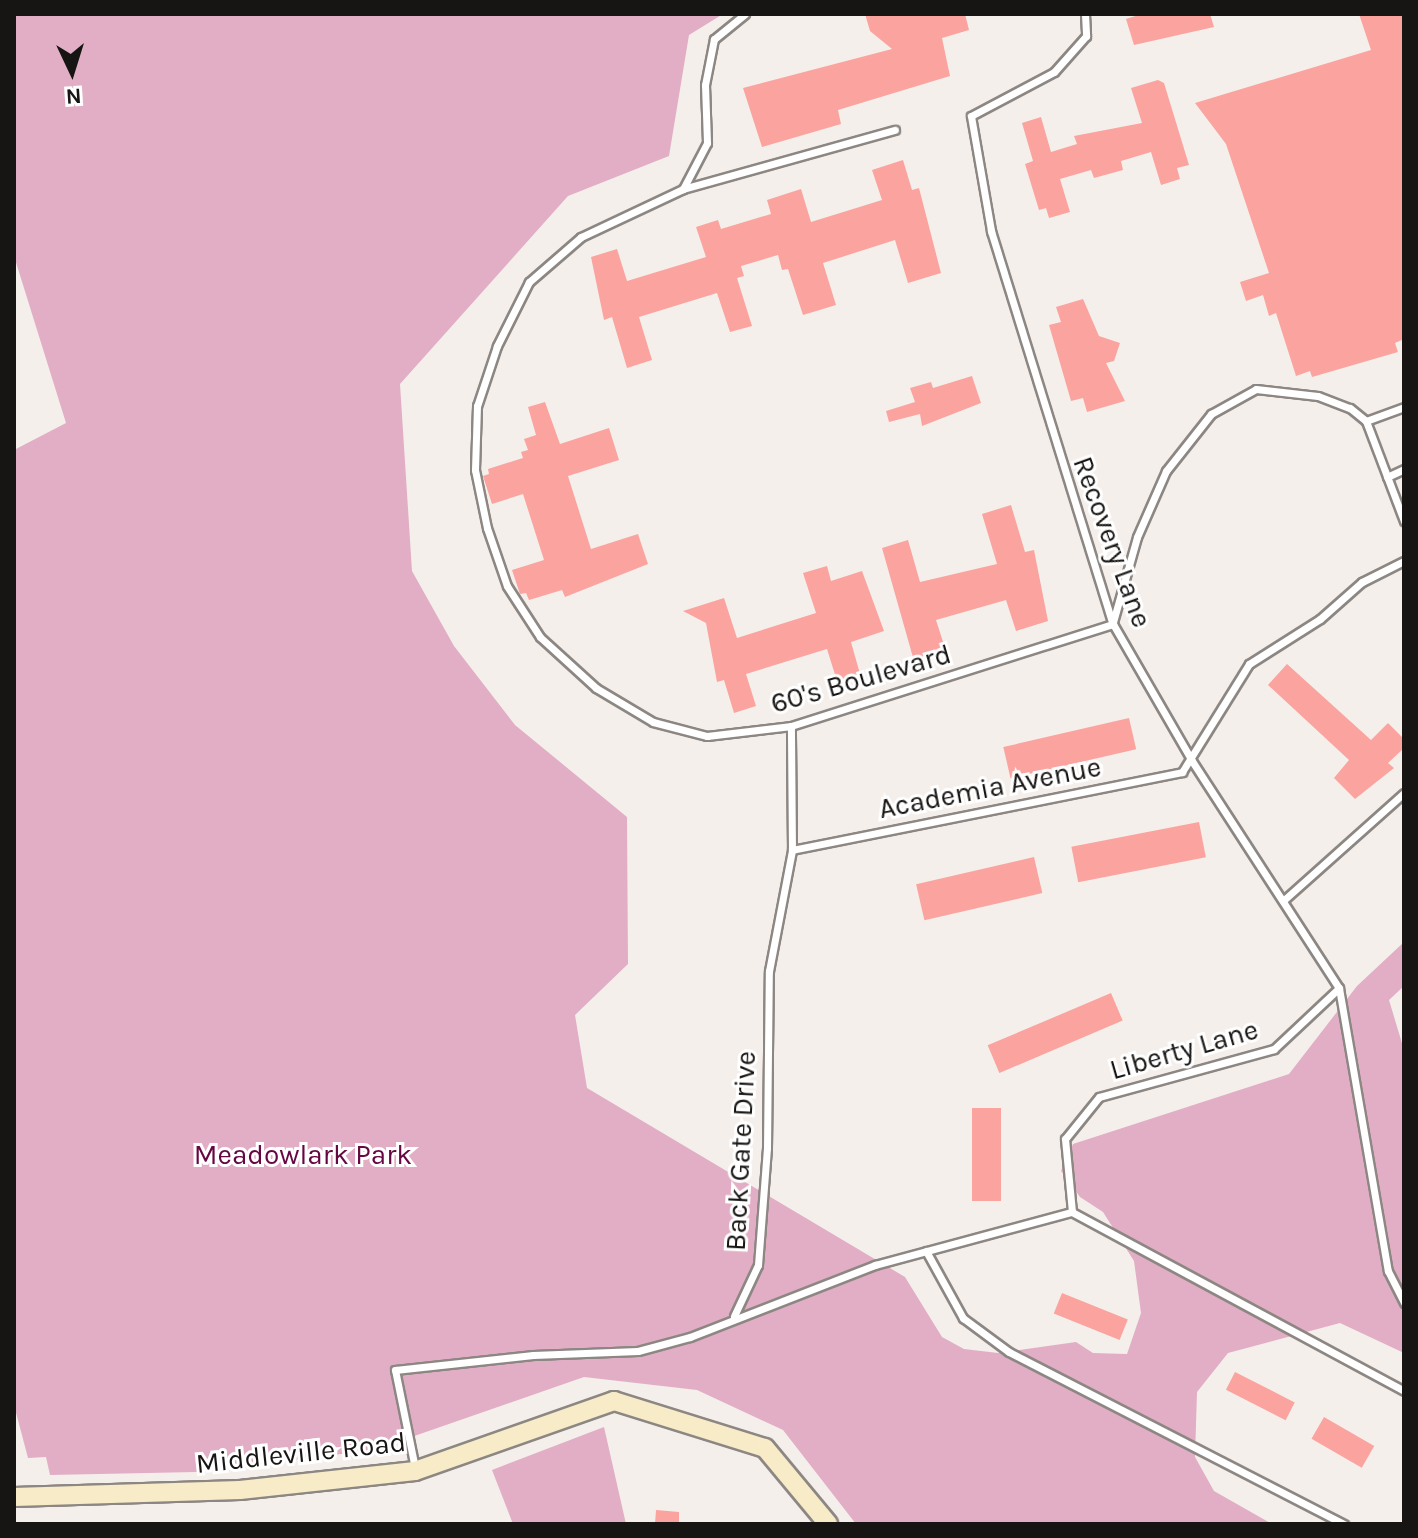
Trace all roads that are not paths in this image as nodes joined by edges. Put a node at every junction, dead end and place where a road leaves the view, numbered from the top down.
1 (745, 14) edge
2 (1085, 14) edge
3 (895, 130) dead end
4 (683, 189) junction
5 (1404, 407) edge
6 (1366, 421) junction
7 (1404, 469) edge
8 (1387, 477) junction
9 (1404, 520) edge
10 (1404, 561) edge
11 (1113, 624) junction
12 (791, 726) junction
13 (1192, 761) junction
14 (1404, 793) edge
15 (792, 850) junction
16 (1285, 899) junction
17 (1339, 988) junction
18 (1072, 1212) junction
19 (926, 1251) junction
20 (1404, 1303) edge
21 (733, 1317) junction
22 (1404, 1391) edge
23 (415, 1471) junction
24 (14, 1497) edge
25 (828, 1524) edge
26 (1344, 1524) edge

1 - 4 lane
2 - 11 lane, Recovery Lane
3 - 4 lane, 60's Boulevard
4 - 12 lane, 60's Boulevard
5 - 6 lane
6 - 8 lane
6 - 11 lane
7 - 8 lane
8 - 9 lane
10 - 13 lane
11 - 12 lane, 60's Boulevard
11 - 13 lane, Recovery Lane
12 - 15 lane, Back Gate Drive
13 - 15 lane, Academia Avenue
13 - 16 lane, Recovery Lane
14 - 16 lane
15 - 21 lane, Back Gate Drive
16 - 17 lane, Recovery Lane
17 - 18 lane, Liberty Lane
17 - 20 lane
18 - 19 lane
18 - 22 lane
19 - 21 lane
19 - 26 lane
21 - 23 lane
23 - 24 street, Middleville Road
23 - 25 street, Middleville Road

